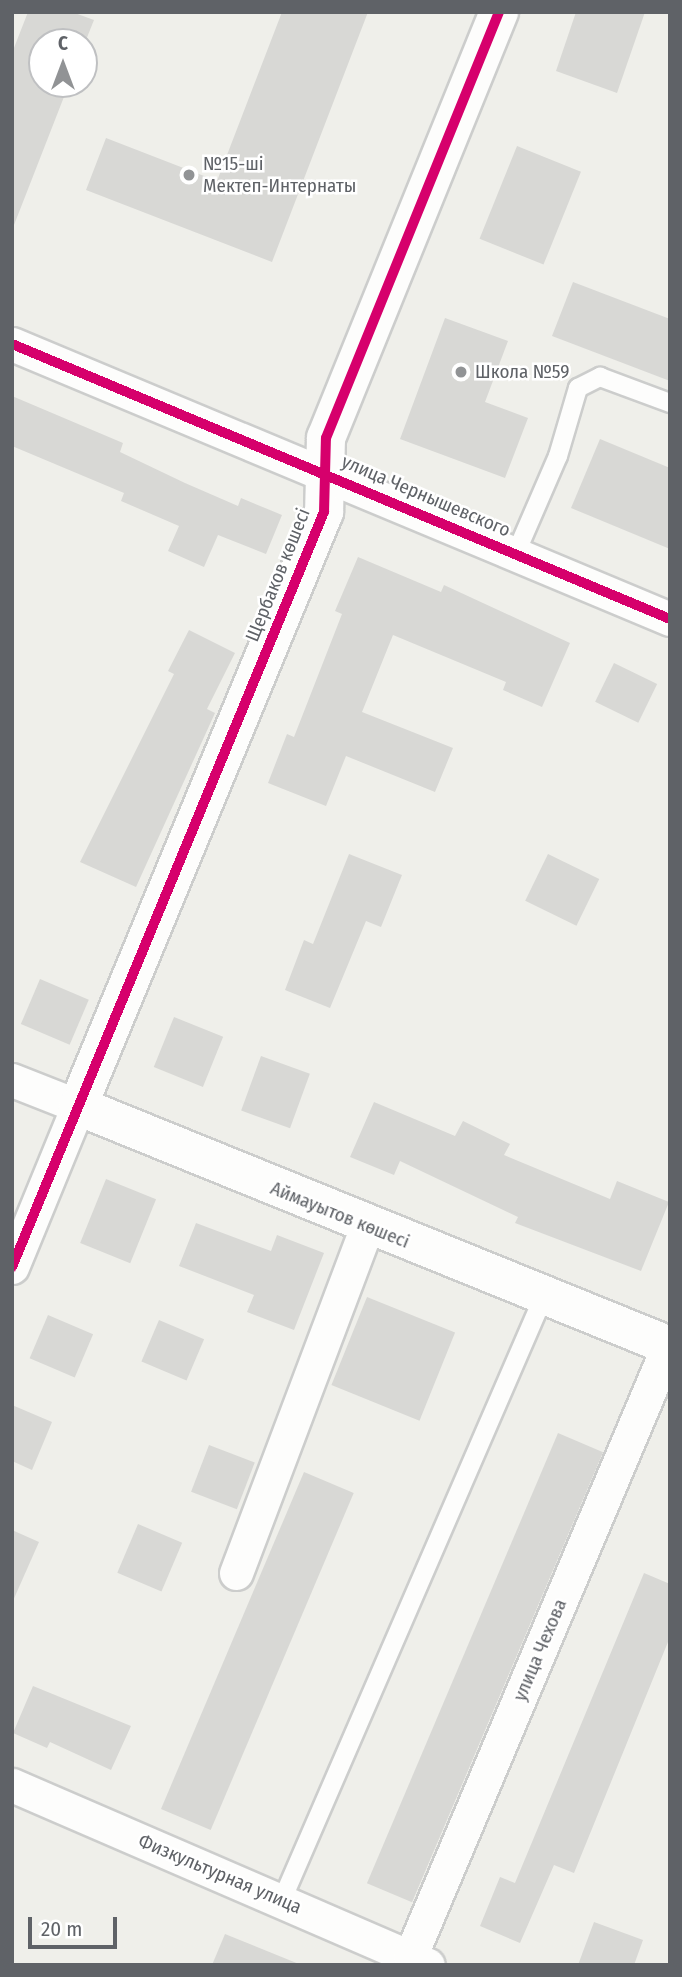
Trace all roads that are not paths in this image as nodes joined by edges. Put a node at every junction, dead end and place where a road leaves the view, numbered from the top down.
1 (499, 12) edge
2 (12, 344) edge
3 (670, 403) edge
4 (326, 472) junction
5 (516, 554) junction
6 (670, 619) edge
7 (12, 1080) edge
8 (78, 1106) junction
9 (366, 1227) junction
10 (12, 1267) edge
11 (543, 1298) junction
12 (669, 1345) edge
13 (236, 1573) dead end
14 (12, 1785) edge
15 (282, 1900) junction
16 (419, 1961) edge

1 - 4 street, Щербаков көшесі
2 - 4 street, улица Чернышевского
3 - 5 lane
4 - 5 street, улица Чернышевского
4 - 8 street, Щербаков көшесі
5 - 6 street, улица Чернышевского
7 - 8 street, Аймауытов көшесі
8 - 9 street, Аймауытов көшесі
8 - 10 street
9 - 11 street, Аймауытов көшесі
9 - 13 street
11 - 12 street, Аймауытов көшесі
11 - 15 lane
12 - 16 street, улица Чехова
14 - 15 street, Физкультурная улица
15 - 16 street, Физкультурная улица

